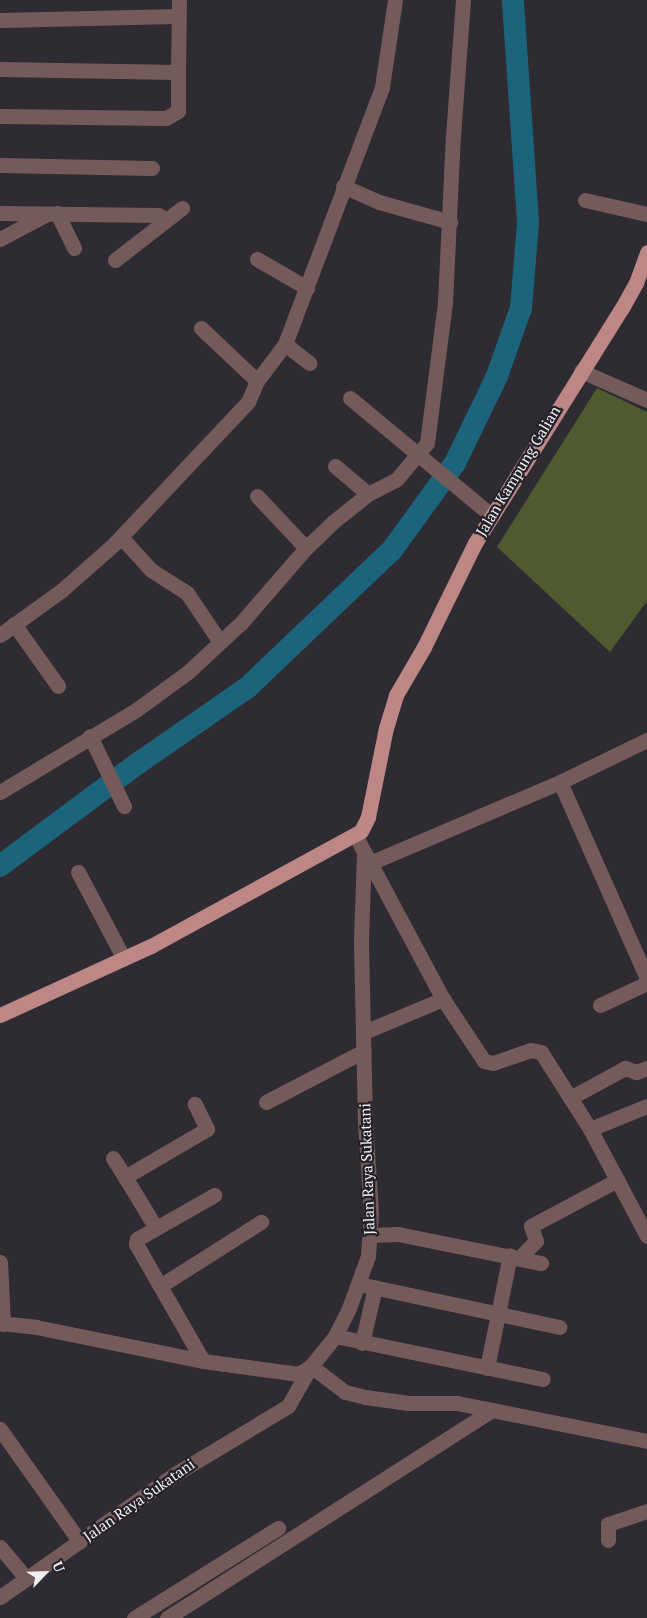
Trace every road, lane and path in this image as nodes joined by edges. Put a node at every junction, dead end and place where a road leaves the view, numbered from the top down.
1 (179, 0) edge
2 (395, 0) edge
3 (463, 0) edge
4 (178, 16) junction
5 (0, 20) edge
6 (0, 69) edge
7 (178, 72) junction
8 (0, 116) edge
9 (0, 165) edge
10 (152, 168) dead end
11 (342, 186) junction
12 (585, 200) dead end
13 (182, 208) dead end
14 (0, 213) edge
15 (53, 213) junction
16 (647, 214) edge
17 (166, 219) junction
18 (450, 222) junction
19 (0, 240) edge
20 (74, 248) dead end
21 (647, 252) edge
22 (257, 258) dead end
23 (115, 260) dead end
24 (307, 288) junction
25 (201, 328) dead end
26 (285, 344) junction
27 (309, 363) dead end
28 (581, 371) junction
29 (257, 381) junction
30 (350, 398) dead end
31 (647, 400) edge
32 (420, 456) junction
33 (335, 466) dead end
34 (368, 494) junction
35 (257, 496) dead end
36 (491, 516) junction
37 (121, 537) junction
38 (306, 548) junction
39 (14, 624) junction
40 (0, 635) edge
41 (220, 642) junction
42 (58, 686) dead end
43 (90, 736) junction
44 (647, 740) edge
45 (560, 782) junction
46 (0, 792) edge
47 (124, 806) dead end
48 (356, 836) junction
49 (367, 857) junction
50 (78, 872) dead end
51 (124, 959) junction
52 (647, 978) edge
53 (647, 983) edge
54 (443, 999) junction
55 (600, 1004) dead end
56 (0, 1015) edge
57 (364, 1032) junction
58 (364, 1051) junction
59 (647, 1068) edge
60 (570, 1098) junction
61 (266, 1102) dead end
62 (195, 1104) dead end
63 (647, 1106) edge
64 (590, 1130) junction
65 (113, 1158) dead end
66 (125, 1177) junction
67 (617, 1180) junction
68 (214, 1195) dead end
69 (261, 1222) dead end
70 (156, 1228) junction
71 (370, 1235) junction
72 (647, 1236) edge
73 (514, 1256) junction
74 (0, 1262) edge
75 (541, 1263) dead end
76 (360, 1284) junction
77 (160, 1286) junction
78 (375, 1287) junction
79 (500, 1315) junction
80 (2, 1324) edge
81 (559, 1327) dead end
82 (335, 1336) junction
83 (362, 1343) junction
84 (203, 1361) junction
85 (311, 1366) junction
86 (487, 1368) junction
87 (543, 1379) dead end
88 (492, 1410) junction
89 (0, 1429) edge
90 (647, 1441) edge
91 (647, 1511) edge
92 (278, 1528) dead end
93 (608, 1540) dead end
94 (80, 1542) junction
95 (0, 1547) edge
96 (26, 1578) junction
97 (0, 1597) edge
98 (134, 1618) edge
99 (167, 1618) edge

1 - 4 street
2 - 11 street
3 - 18 street
4 - 5 street
4 - 7 street
6 - 7 street
7 - 8 street
9 - 10 street
11 - 18 street
11 - 24 street
12 - 16 street
13 - 17 street
14 - 15 street
15 - 17 street
15 - 19 street
15 - 20 street
17 - 23 street
18 - 32 street
21 - 28 main road, Jalan Kampung Galian
22 - 24 street
24 - 26 street
25 - 29 street
26 - 27 street
26 - 29 street
28 - 31 street
28 - 36 main road, Jalan Kampung Galian
29 - 37 street
30 - 32 street
32 - 34 street
32 - 36 street
33 - 34 street
34 - 38 street
35 - 38 street
36 - 48 main road, Jalan Kampung Galian
37 - 39 street
37 - 41 street
38 - 41 street
39 - 40 street
39 - 42 street
41 - 43 street
43 - 46 street
43 - 47 street
44 - 45 street
45 - 49 street
45 - 52 street
48 - 49 street, Jalan Raya Sukatani
48 - 51 main road
49 - 54 street
49 - 57 street, Jalan Raya Sukatani
50 - 51 street
51 - 56 main road
53 - 55 street
54 - 57 street
54 - 60 street
57 - 58 street, Jalan Raya Sukatani
58 - 61 street
58 - 71 street, Jalan Raya Sukatani
59 - 60 street
60 - 64 street
62 - 66 street
63 - 64 street
64 - 67 street
65 - 66 street
66 - 70 street
67 - 72 street
67 - 73 street
68 - 70 street
69 - 77 street
70 - 77 street
71 - 73 street
71 - 76 street, Jalan Raya Sukatani
73 - 75 street
73 - 79 street
74 - 80 street
76 - 78 street
76 - 82 street, Jalan Raya Sukatani
77 - 84 street
78 - 79 street
78 - 83 street
79 - 81 street
79 - 86 street
80 - 84 street
82 - 83 street
82 - 85 street, Jalan Raya Sukatani
83 - 86 street
84 - 85 street
85 - 88 street
85 - 94 street, Jalan Raya Sukatani
86 - 87 street
88 - 90 street
88 - 99 street
89 - 94 street
91 - 93 street
92 - 98 street
94 - 96 street, Jalan Raya Sukatani
95 - 96 street
96 - 97 street, Jalan Raya Sukatani

